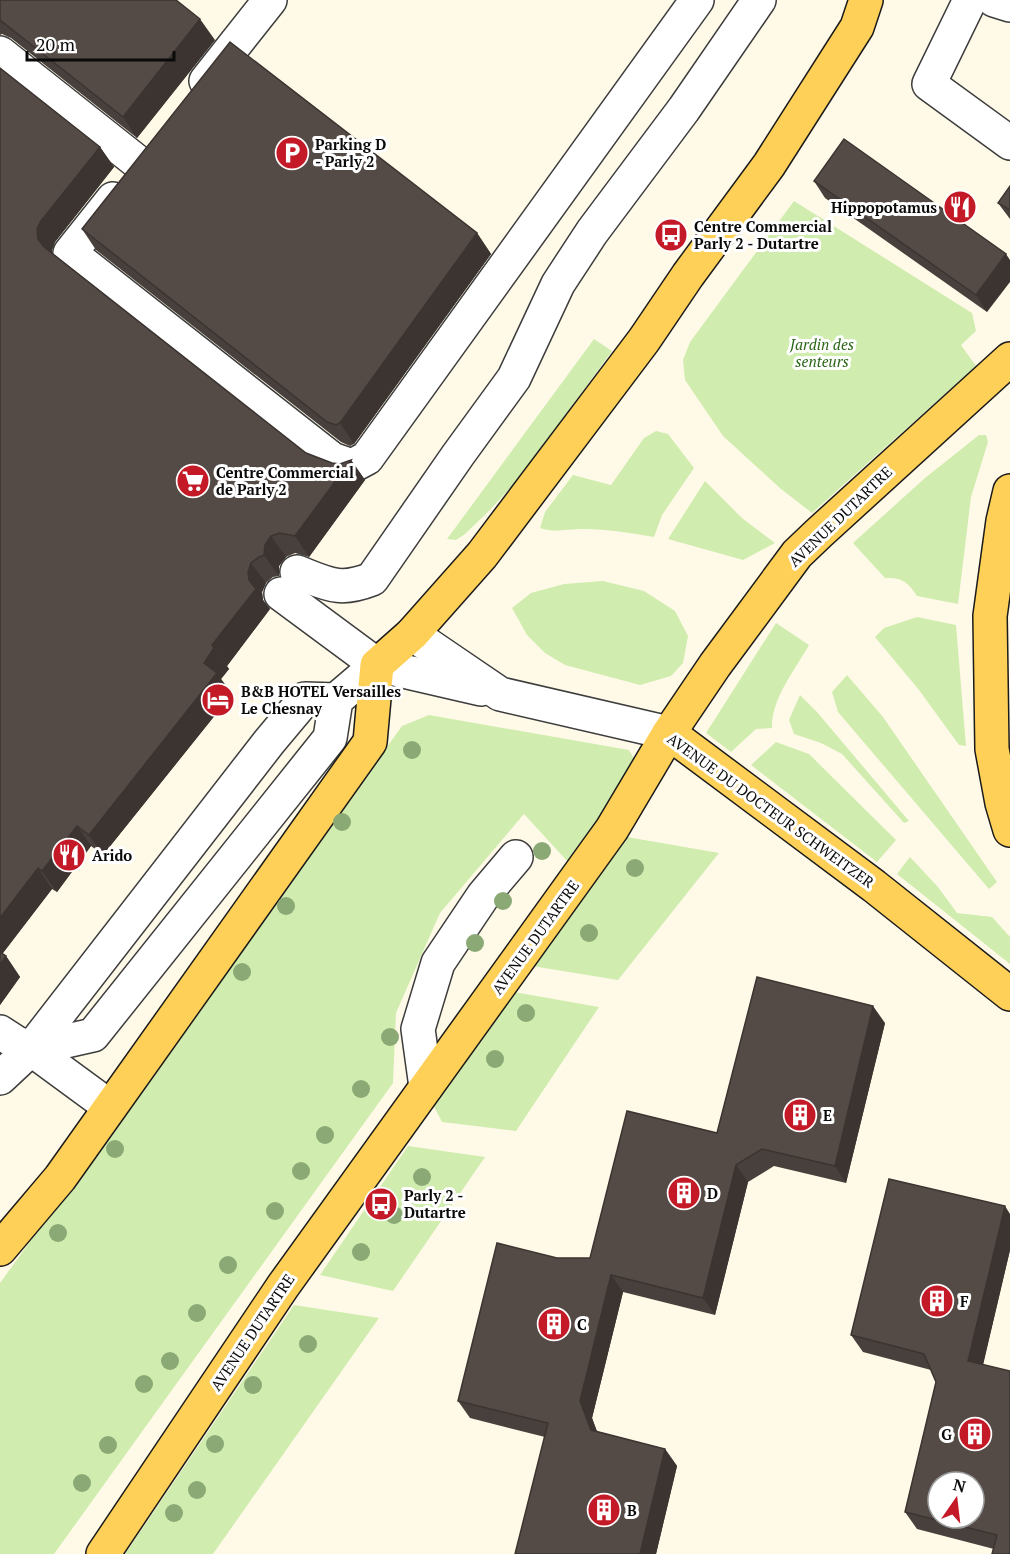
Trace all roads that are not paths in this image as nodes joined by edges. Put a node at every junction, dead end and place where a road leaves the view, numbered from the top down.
1 (270, 0) edge
2 (698, 0) edge
3 (759, 0) edge
4 (866, 0) edge
5 (970, 0) edge
6 (994, 0) edge
7 (1010, 5) edge
8 (0, 53) edge
9 (191, 99) edge
10 (1010, 142) edge
11 (1010, 359) edge
12 (1010, 491) edge
13 (412, 634) junction
14 (377, 665) junction
15 (500, 694) junction
16 (336, 700) junction
17 (669, 732) junction
18 (1010, 830) edge
19 (516, 857) dead end
20 (1010, 994) edge
21 (0, 1032) edge
22 (31, 1049) junction
23 (0, 1078) edge
24 (426, 1087) junction
25 (110, 1107) junction
26 (3, 1241) edge
27 (103, 1554) edge

1 - 9 street
2 - 8 street
3 - 14 street
4 - 13 main road
5 - 10 street
6 - 7 street
11 - 17 main road, AVENUE DUTARTRE
12 - 18 main road
13 - 14 main road
13 - 15 street, AVENUE DU DOCTEUR SCHWEITZER
14 - 15 street, AVENUE DU DOCTEUR SCHWEITZER
14 - 16 street
14 - 25 main road
15 - 17 street, AVENUE DU DOCTEUR SCHWEITZER
16 - 22 street
16 - 22 street
17 - 20 main road, AVENUE DU DOCTEUR SCHWEITZER
17 - 24 main road, AVENUE DUTARTRE
19 - 24 street
21 - 22 street
22 - 23 street
22 - 25 street
24 - 27 main road, AVENUE DUTARTRE
25 - 26 main road

